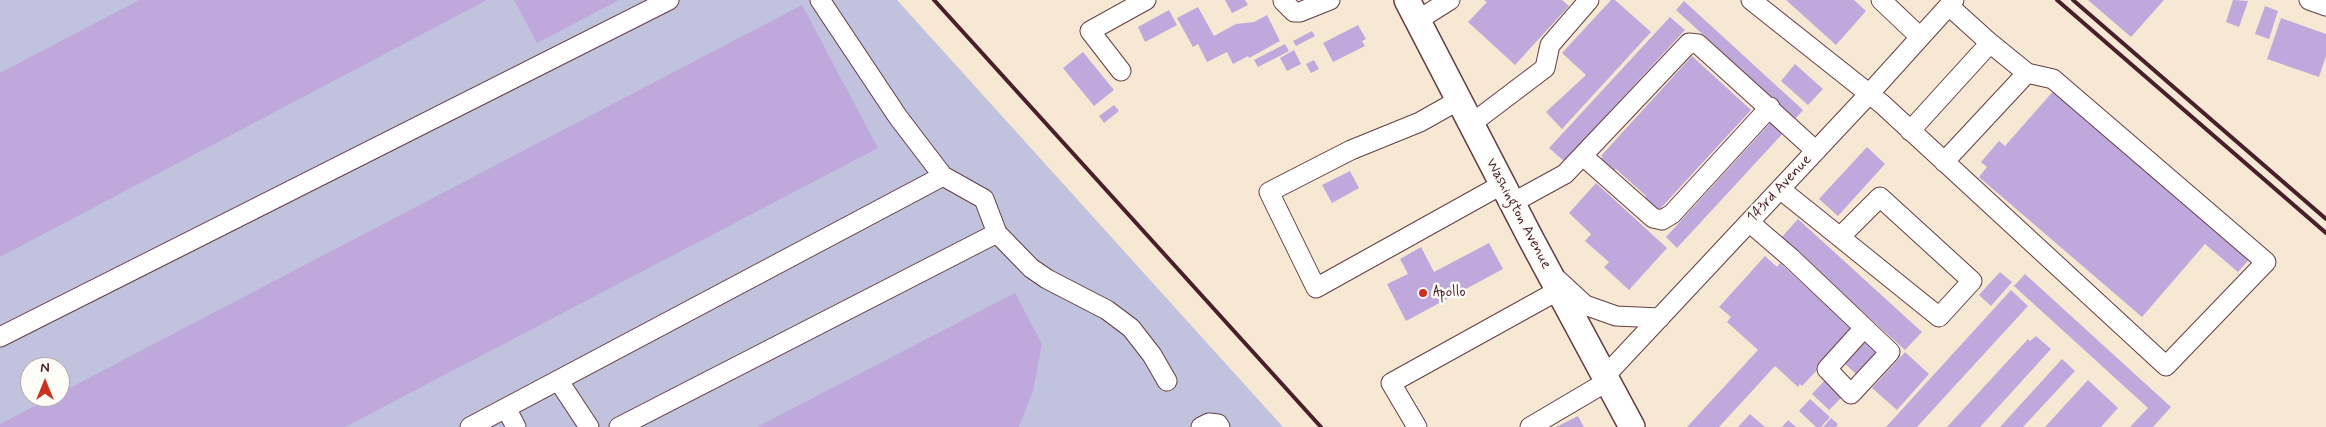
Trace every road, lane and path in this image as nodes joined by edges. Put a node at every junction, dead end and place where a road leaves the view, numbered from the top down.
1 (669, 0) edge
2 (820, 0) edge
3 (1146, 0) edge
4 (1284, 0) edge
5 (1330, 0) edge
6 (1450, 0) edge
7 (1589, 0) edge
8 (1751, 0) edge
9 (1881, 0) edge
10 (2309, 0) edge
11 (1951, 3) edge
12 (2326, 6) edge
13 (1412, 10) edge
14 (1920, 37) junction
15 (1990, 43) junction
16 (1122, 71) dead end
17 (2027, 73) junction
18 (1869, 94) junction
19 (1459, 100) junction
20 (1770, 107) junction
21 (1472, 124) junction
22 (1910, 130) junction
23 (1816, 151) junction
24 (1583, 156) junction
25 (1944, 162) junction
26 (943, 176) junction
27 (1780, 189) junction
28 (1507, 194) junction
29 (1749, 222) junction
30 (997, 233) junction
31 (1840, 237) junction
32 (1553, 281) junction
33 (1660, 318) junction
34 (1864, 328) dead end
35 (0, 337) edge
36 (1607, 378) junction
37 (558, 380) junction
38 (1167, 381) dead end
39 (506, 408) junction
40 (470, 427) edge
41 (516, 427) edge
42 (589, 427) edge
43 (619, 427) edge
44 (1201, 427) edge
45 (1220, 427) edge
46 (1417, 427) edge
47 (1530, 427) edge
48 (1632, 427) edge

1 - 35 street
2 - 26 street
3 - 16 street
4 - 5 street
6 - 13 street
7 - 21 street
8 - 18 street
9 - 14 street
10 - 12 street
11 - 14 street, 143rd Avenue
11 - 15 street
13 - 19 main road, Washington Avenue
14 - 18 street, 143rd Avenue
15 - 17 street
15 - 22 street
17 - 25 street
17 - 25 street
18 - 22 street
18 - 23 street, 143rd Avenue
19 - 21 main road, Washington Avenue
19 - 28 street
20 - 23 street
20 - 24 street
20 - 24 street
21 - 28 main road, Washington Avenue
22 - 25 street
23 - 27 street, 143rd Avenue
24 - 28 street
26 - 30 street
26 - 37 street
27 - 29 street, 143rd Avenue
27 - 31 street
28 - 32 main road, Washington Avenue
29 - 33 street, 143rd Avenue
29 - 34 street
30 - 38 street
30 - 43 street
31 - 31 street
32 - 33 street
32 - 36 main road, Washington Avenue
32 - 46 street
33 - 36 street, 143rd Avenue
36 - 47 street, 143rd Avenue
36 - 48 main road, Washington Avenue
37 - 39 street
37 - 42 street
39 - 40 street
39 - 41 street
44 - 45 street

